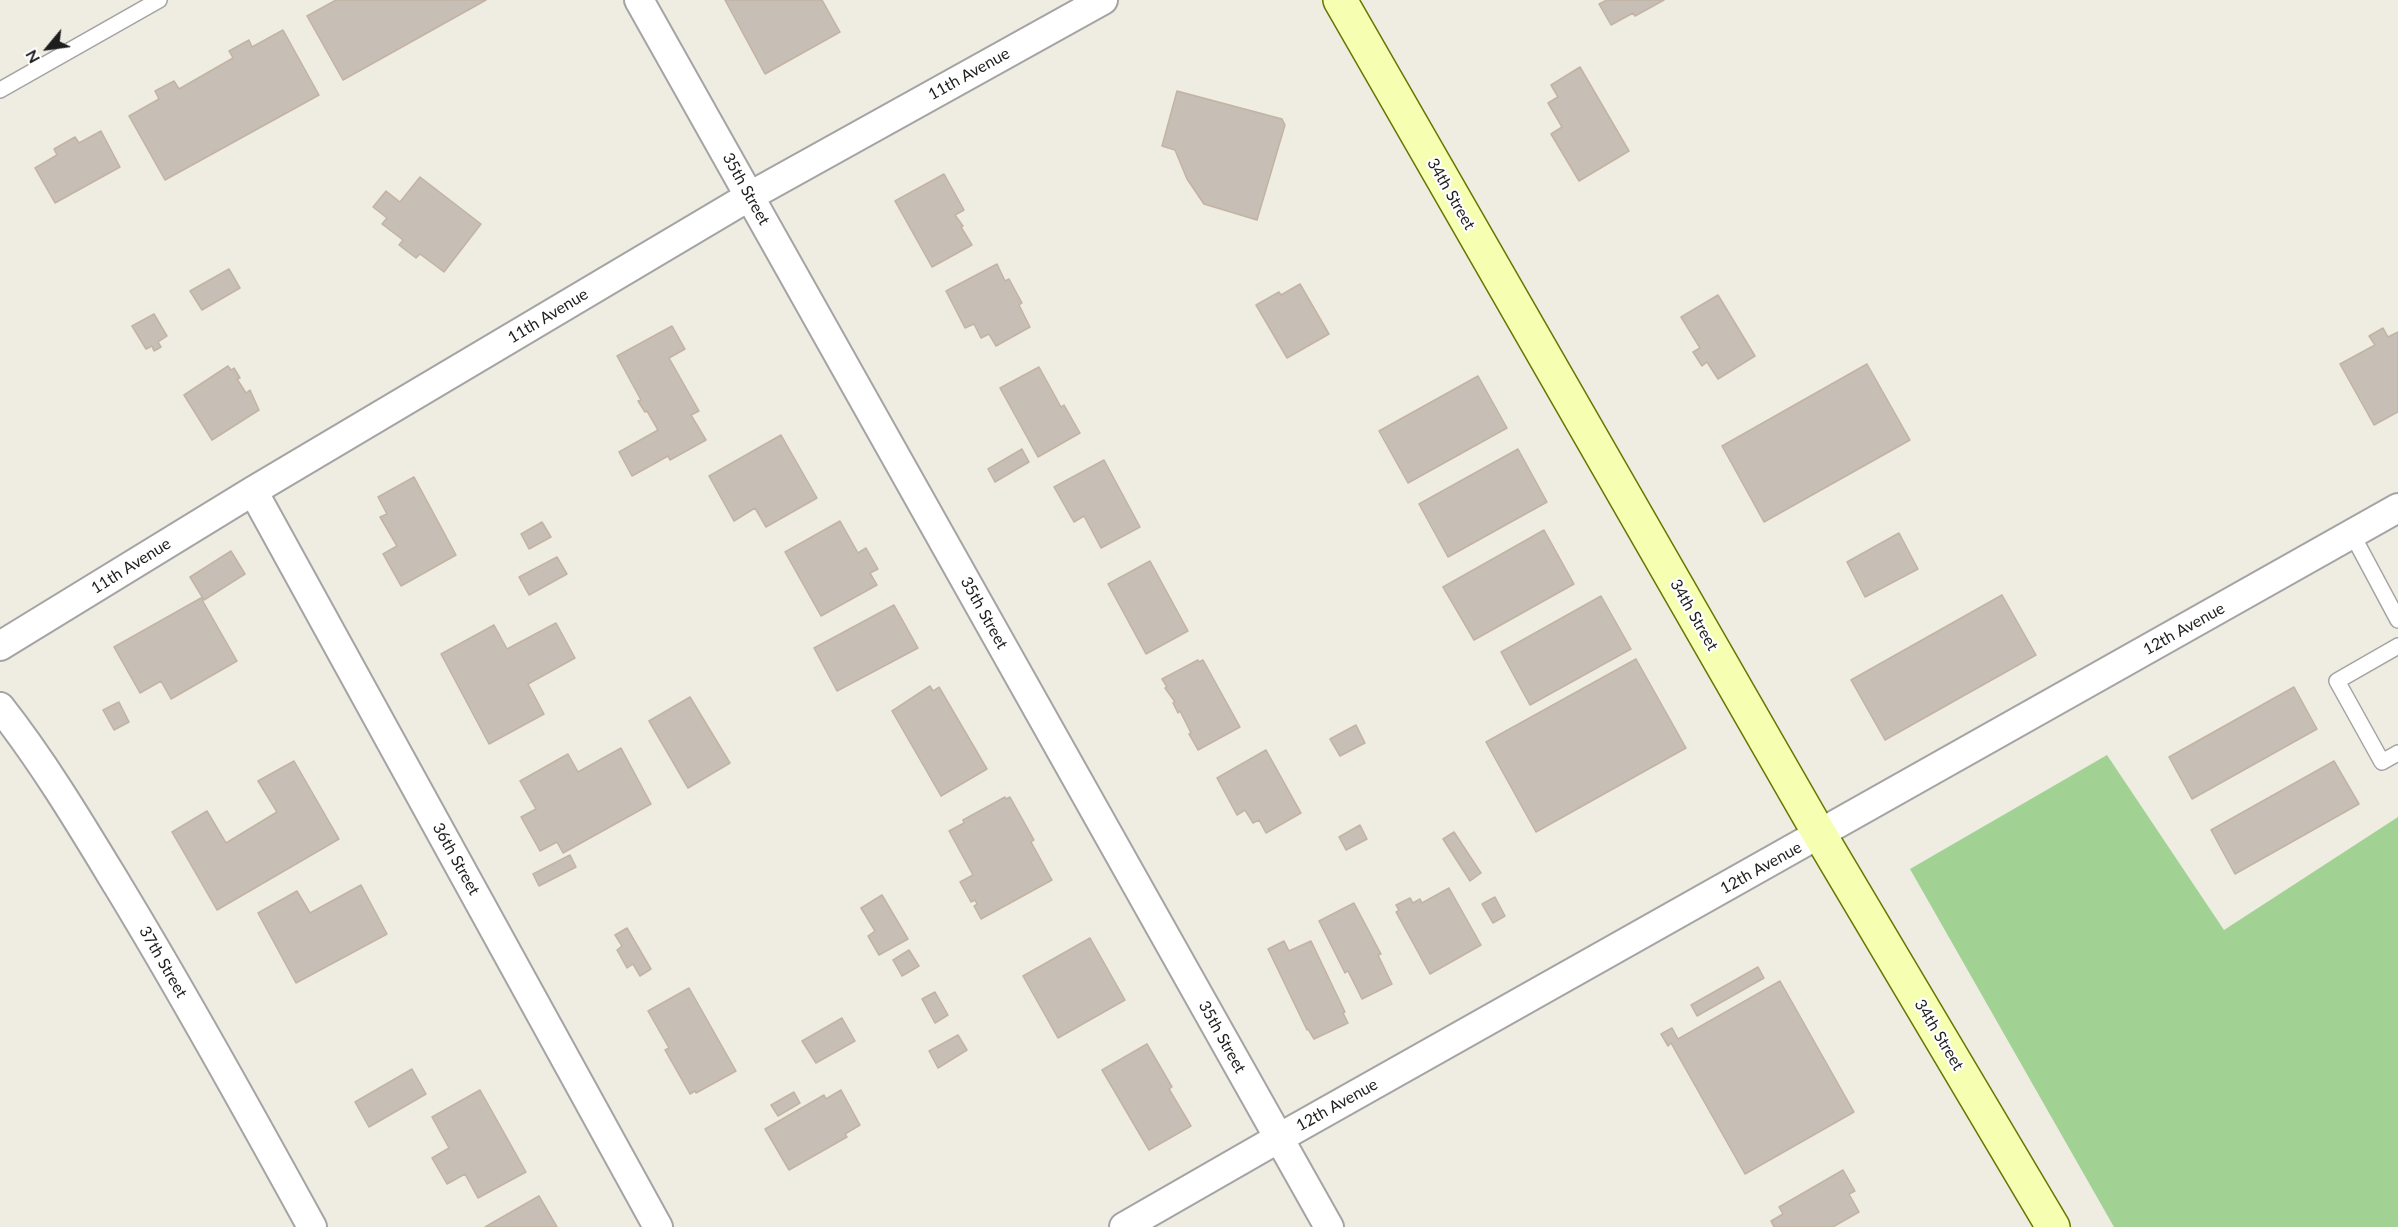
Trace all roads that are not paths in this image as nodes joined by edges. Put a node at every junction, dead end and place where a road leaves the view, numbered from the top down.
1 (159, 0) edge
2 (639, 0) edge
3 (1103, 0) edge
4 (1340, 0) edge
5 (0, 90) edge
6 (750, 196) junction
7 (253, 491) junction
8 (2398, 508) edge
9 (2352, 534) junction
10 (2398, 620) edge
11 (0, 646) edge
12 (2398, 646) edge
13 (0, 707) edge
14 (2398, 753) edge
15 (1820, 835) junction
16 (1279, 1138) junction
17 (312, 1227) edge
18 (658, 1227) edge
19 (1124, 1227) edge
20 (1329, 1227) edge
21 (2053, 1227) edge

1 - 5 lane
2 - 6 street, 35th Street
3 - 6 street, 11th Avenue
4 - 15 street, 34th Street
6 - 7 street, 11th Avenue
6 - 16 street, 35th Street
7 - 11 street, 11th Avenue
7 - 18 street, 36th Street
8 - 9 street, 12th Avenue
9 - 10 lane
9 - 15 street, 12th Avenue
12 - 14 lane
13 - 17 street, 37th Street
15 - 16 street, 12th Avenue
15 - 21 street, 34th Street
16 - 19 street, 12th Avenue
16 - 20 street, 35th Street

